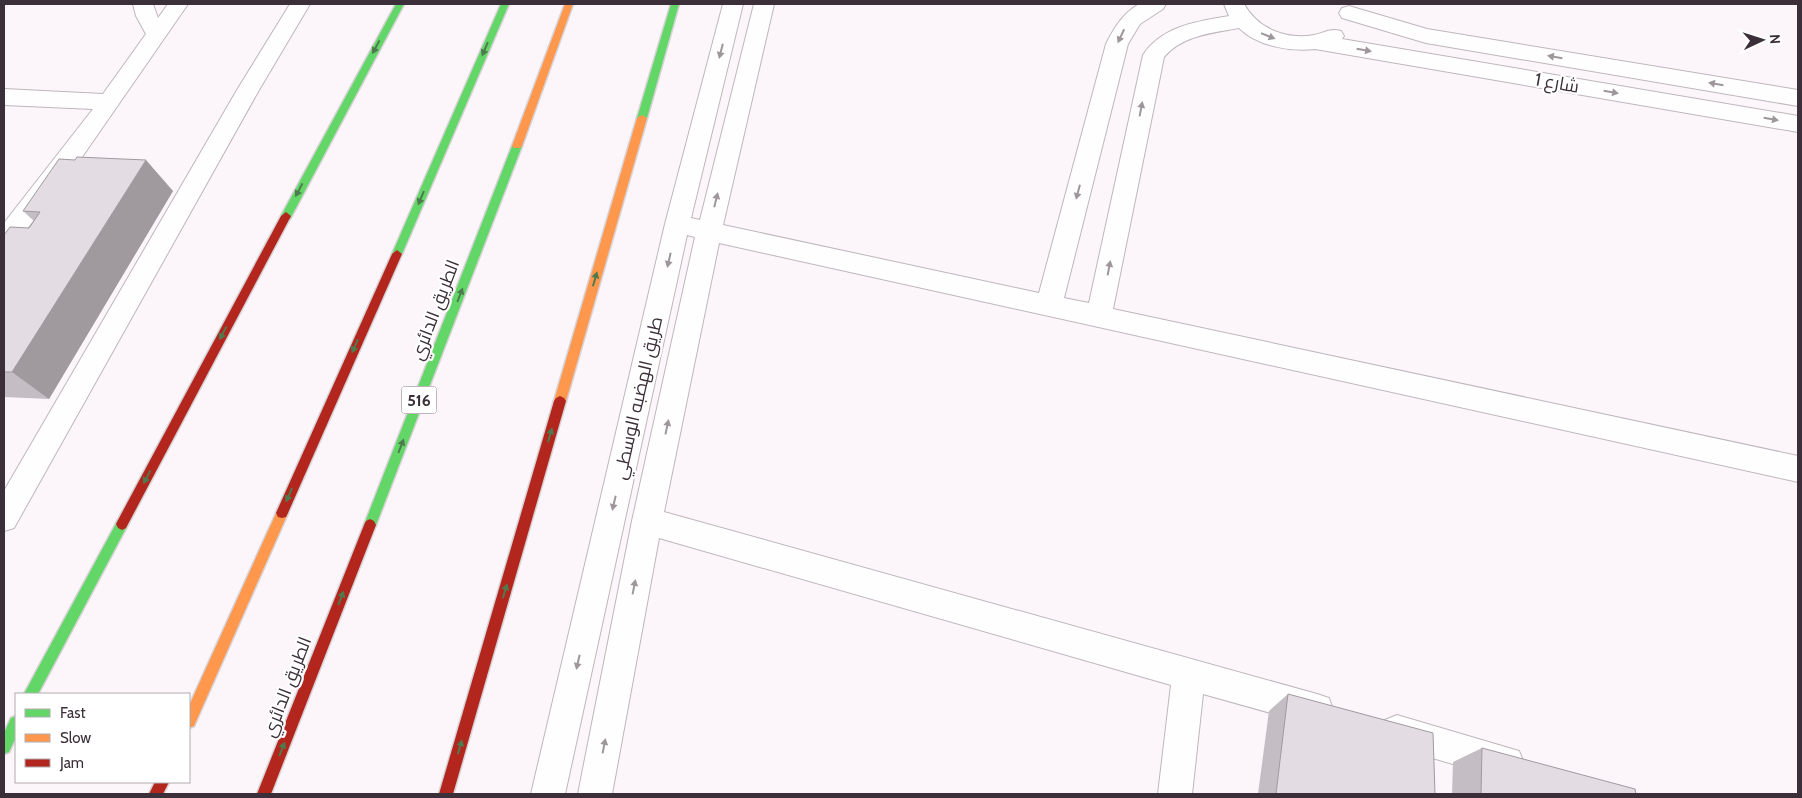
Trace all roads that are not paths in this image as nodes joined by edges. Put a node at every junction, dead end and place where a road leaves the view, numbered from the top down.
1 (143, 4) edge
2 (178, 4) edge
3 (300, 4) edge
4 (400, 4) edge
5 (505, 4) edge
6 (569, 4) edge
7 (675, 4) edge
8 (733, 4) edge
9 (764, 4) edge
10 (1156, 4) edge
11 (1348, 8) edge
12 (1238, 12) edge
13 (157, 34) junction
14 (1316, 42) junction
15 (4, 97) edge
16 (1798, 98) edge
17 (109, 102) junction
18 (1798, 124) edge
19 (15, 213) edge
20 (677, 224) junction
21 (709, 231) junction
22 (4, 240) edge
23 (1049, 305) junction
24 (1099, 316) junction
25 (1798, 469) edge
26 (4, 518) edge
27 (647, 521) junction
28 (1189, 673) junction
29 (33, 693) edge
30 (190, 719) edge
31 (15, 725) edge
32 (4, 746) edge
33 (1532, 770) edge
34 (264, 794) edge
35 (446, 794) edge
36 (548, 794) edge
37 (595, 794) edge
38 (1175, 794) edge

1 - 13 street
2 - 13 street
3 - 26 street
4 -> 29 highway
5 -> 30 highway
34 -> 6 highway, الطريق الدائري / 516
35 -> 7 highway
8 -> 20 street, طريق الهضبه الوسطي
21 -> 9 street, طريق الهضبه الوسطي
10 -> 23 street
11 - 14 street
16 -> 11 street, شارع 1
12 -> 14 street
24 -> 12 street
13 - 17 street
14 -> 18 street, شارع 1
15 - 17 street
17 - 19 street
19 - 22 street
20 - 21 street
20 -> 36 street, طريق الهضبه الوسطي
21 - 23 street
27 -> 21 street, طريق الهضبه الوسطي
23 - 24 street
24 - 25 street
27 - 28 street
37 -> 27 street, طريق الهضبه الوسطي
28 - 33 street
28 - 38 street
31 - 32 highway

